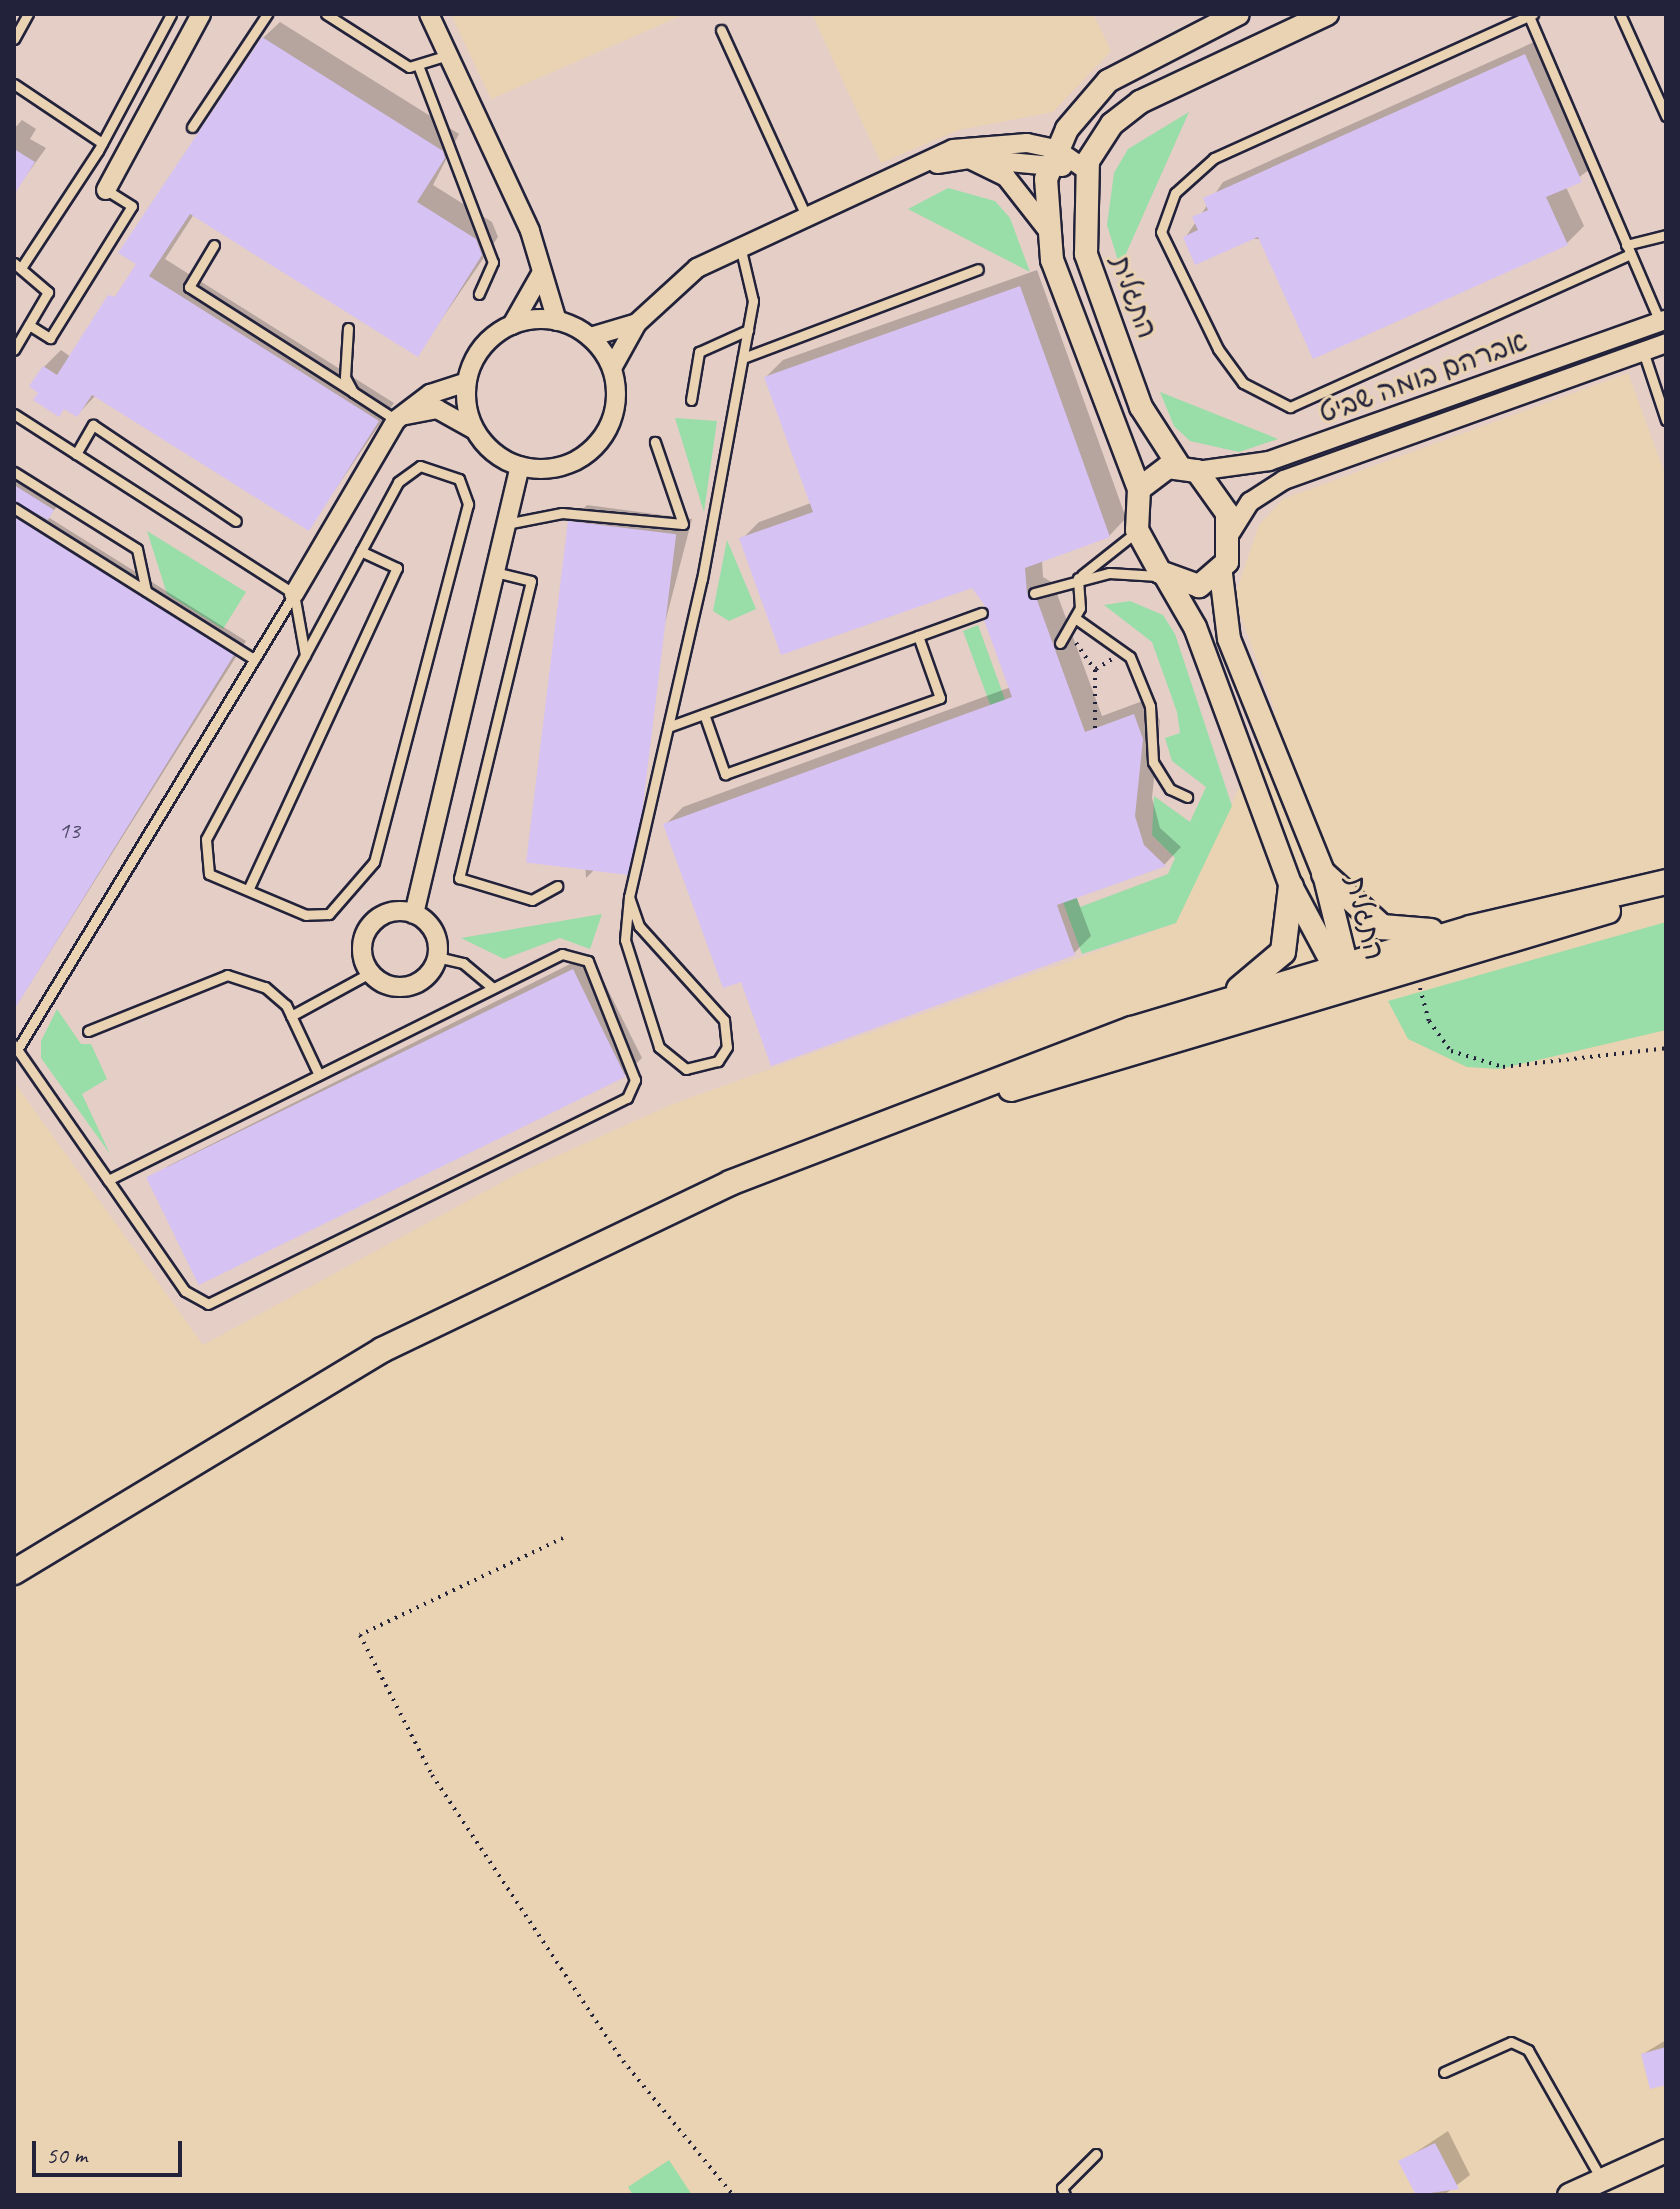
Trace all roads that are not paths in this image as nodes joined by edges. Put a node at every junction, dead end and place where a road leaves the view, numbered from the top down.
1 (28, 14) edge
2 (171, 14) edge
3 (201, 14) edge
4 (267, 14) edge
5 (326, 14) edge
6 (429, 14) edge
7 (1238, 14) edge
8 (1327, 14) edge
9 (1620, 14) edge
10 (1530, 15) edge
11 (721, 30) dead end
12 (14, 39) edge
13 (448, 55) junction
14 (418, 65) junction
15 (14, 84) edge
16 (1666, 116) edge
17 (192, 127) dead end
18 (102, 143) junction
19 (1053, 157) junction
20 (969, 159) junction
21 (922, 166) junction
22 (1086, 170) junction
23 (106, 190) joint
24 (807, 218) junction
25 (1046, 228) junction
26 (1666, 235) edge
27 (214, 245) dead end
28 (740, 246) junction
29 (1628, 250) junction
30 (18, 266) edge
31 (978, 269) dead end
32 (541, 274) junction
33 (479, 294) dead end
34 (557, 321) junction
35 (1663, 321) edge
36 (637, 323) junction
37 (29, 325) junction
38 (512, 325) junction
39 (348, 328) dead end
40 (748, 330) junction
41 (590, 337) junction
42 (1666, 343) edge
43 (14, 350) edge
44 (1643, 351) junction
45 (743, 358) junction
46 (612, 368) junction
47 (466, 382) junction
48 (353, 392) junction
49 (691, 400) dead end
50 (14, 414) edge
51 (396, 420) junction
52 (1666, 420) edge
53 (475, 430) junction
54 (655, 442) dead end
55 (76, 454) junction
56 (520, 466) junction
57 (1188, 468) junction
58 (14, 472) edge
59 (1139, 489) junction
60 (14, 508) edge
61 (236, 521) dead end
62 (506, 524) junction
63 (1137, 530) junction
64 (1231, 532) junction
65 (361, 551) junction
66 (495, 572) junction
67 (1221, 574) junction
68 (1166, 577) junction
69 (1078, 578) junction
70 (146, 591) junction
71 (1034, 593) dead end
72 (294, 594) junction
73 (982, 613) dead end
74 (1075, 618) junction
75 (918, 636) junction
76 (1060, 643) dead end
77 (305, 655) junction
78 (254, 659) junction
79 (704, 714) junction
80 (668, 727) junction
81 (1187, 797) dead end
82 (1324, 874) junction
83 (1666, 882) edge
84 (557, 886) dead end
85 (1291, 886) junction
86 (248, 890) junction
87 (1666, 893) edge
88 (629, 897) junction
89 (414, 914) junction
90 (1470, 928) junction
91 (437, 957) junction
92 (1341, 966) junction
93 (370, 973) junction
94 (493, 988) junction
95 (1349, 988) junction
96 (1215, 1003) junction
97 (291, 1016) junction
98 (88, 1031) dead end
99 (16, 1048) edge
100 (319, 1075) junction
101 (769, 1167) junction
102 (108, 1180) junction
103 (14, 1572) edge
104 (1444, 2072) dead end
105 (1666, 2151) edge
106 (1096, 2154) dead end
107 (1602, 2180) junction
108 (1065, 2195) edge
109 (1569, 2195) edge

1 - 12 lane
2 - 18 lane
3 - 23 street
4 - 17 lane
5 - 14 lane
6 - 13 street
7 - 19 street
8 - 22 street, התגלית
9 - 16 lane
10 - 29 lane
10 - 29 lane
11 - 24 lane
13 - 14 lane
13 - 32 street
14 - 33 lane
15 - 18 lane
18 - 30 lane
19 - 20 street
19 - 21 street
19 - 22 street
19 - 25 street
20 - 21 street
20 - 25 street
21 - 24 street
22 - 57 street, התגלית
23 - 37 lane
24 - 28 street
25 - 59 street
26 - 29 lane
27 - 48 lane
28 - 36 street
28 - 40 lane
29 - 35 lane
30 - 37 lane
31 - 45 lane
32 - 34 street
32 - 38 street
34 - 38 street
34 - 41 street
35 - 57 street, אברהם בומה שביט
36 - 41 street
36 - 46 street
37 - 43 lane
38 - 47 street
39 - 48 lane
40 - 45 lane
40 - 49 lane
41 - 46 street
42 - 44 street, אברהם בומה שביט
44 - 52 lane
44 - 64 street, אברהם בומה שביט
45 - 80 lane
46 - 56 street
47 - 51 street
47 - 53 street
48 - 51 lane
50 - 55 lane
51 - 53 street
51 - 72 street
53 - 56 street
54 - 62 lane
55 - 61 lane
55 - 72 lane
56 - 62 street
57 - 59 street
57 - 64 street
58 - 70 lane
59 - 63 street
60 - 70 lane
62 - 66 street
63 - 68 street
63 - 69 lane
64 - 67 street
65 - 77 lane
65 - 86 lane
65 - 86 lane
66 - 84 lane
66 - 89 street
67 - 68 street
67 - 82 street, התגלית
68 - 69 lane
68 - 85 street, התגלית
69 - 71 lane
69 - 74 lane
70 - 78 lane
72 - 77 lane
72 - 78 lane
73 - 75 lane
74 - 76 lane
74 - 81 lane
75 - 79 lane
75 - 79 lane
77 - 86 lane
78 - 99 lane
79 - 80 lane
80 - 88 lane
82 - 90 main road
82 - 92 street, התגלית
83 - 90 main road
85 - 92 street, התגלית
85 - 96 main road
87 - 95 main road
88 - 88 lane
89 - 91 street
89 - 93 street
90 - 92 main road
91 - 93 street
91 - 94 lane
92 - 95 street, התגלית
92 - 96 main road
93 - 97 lane
94 - 100 lane
94 - 102 lane
95 - 101 main road
96 - 101 main road
97 - 98 lane
97 - 100 lane
99 - 102 lane
100 - 102 lane
101 - 103 main road
104 - 107 lane
105 - 107 street
106 - 108 lane
107 - 109 street

